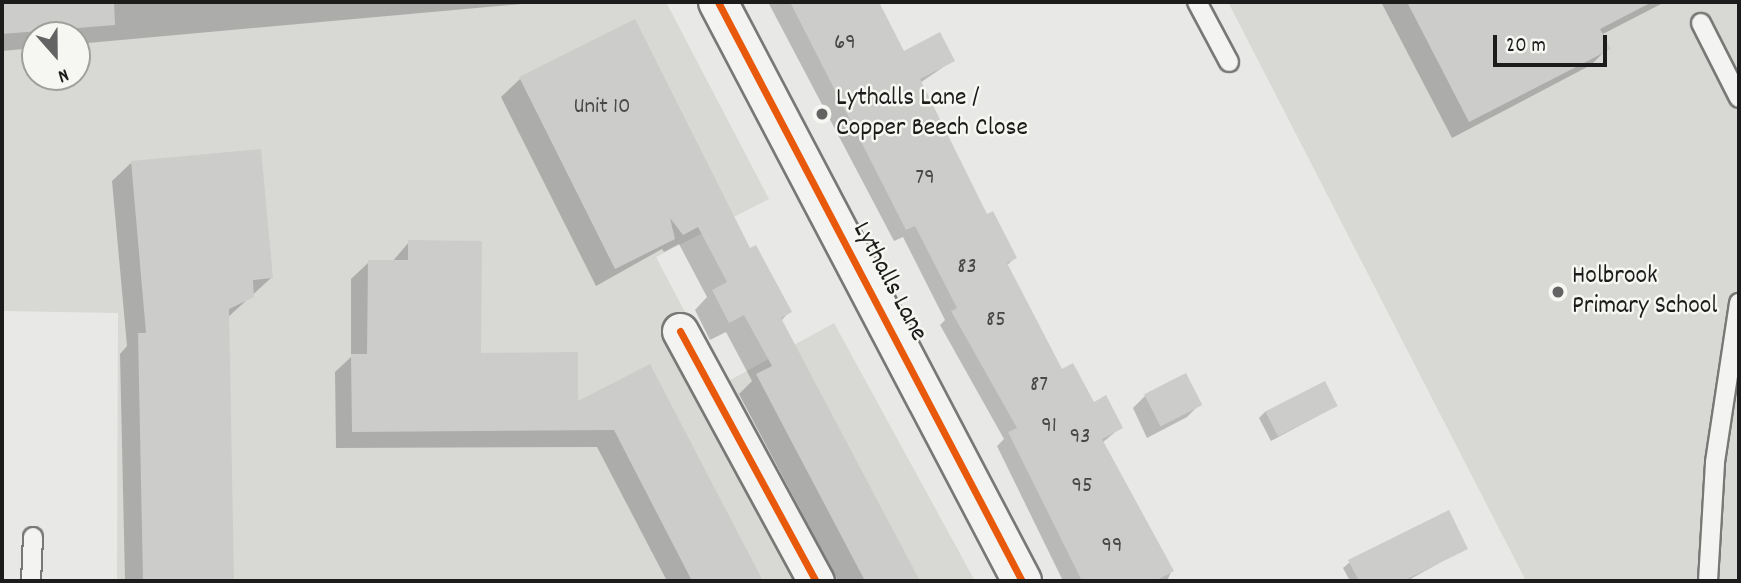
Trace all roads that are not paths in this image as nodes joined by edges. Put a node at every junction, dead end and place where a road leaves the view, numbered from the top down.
1 (718, 2) edge
2 (1197, 2) edge
3 (1701, 23) dead end
4 (1229, 62) dead end
5 (1739, 98) edge
6 (1739, 303) edge
7 (680, 331) dead end
8 (33, 537) dead end
9 (31, 581) edge
10 (816, 581) edge
11 (1021, 581) edge
12 (1708, 581) edge

1 - 11 street, Lythalls Lane
2 - 4 lane
3 - 5 lane
6 - 12 lane
7 - 10 street
8 - 9 lane

